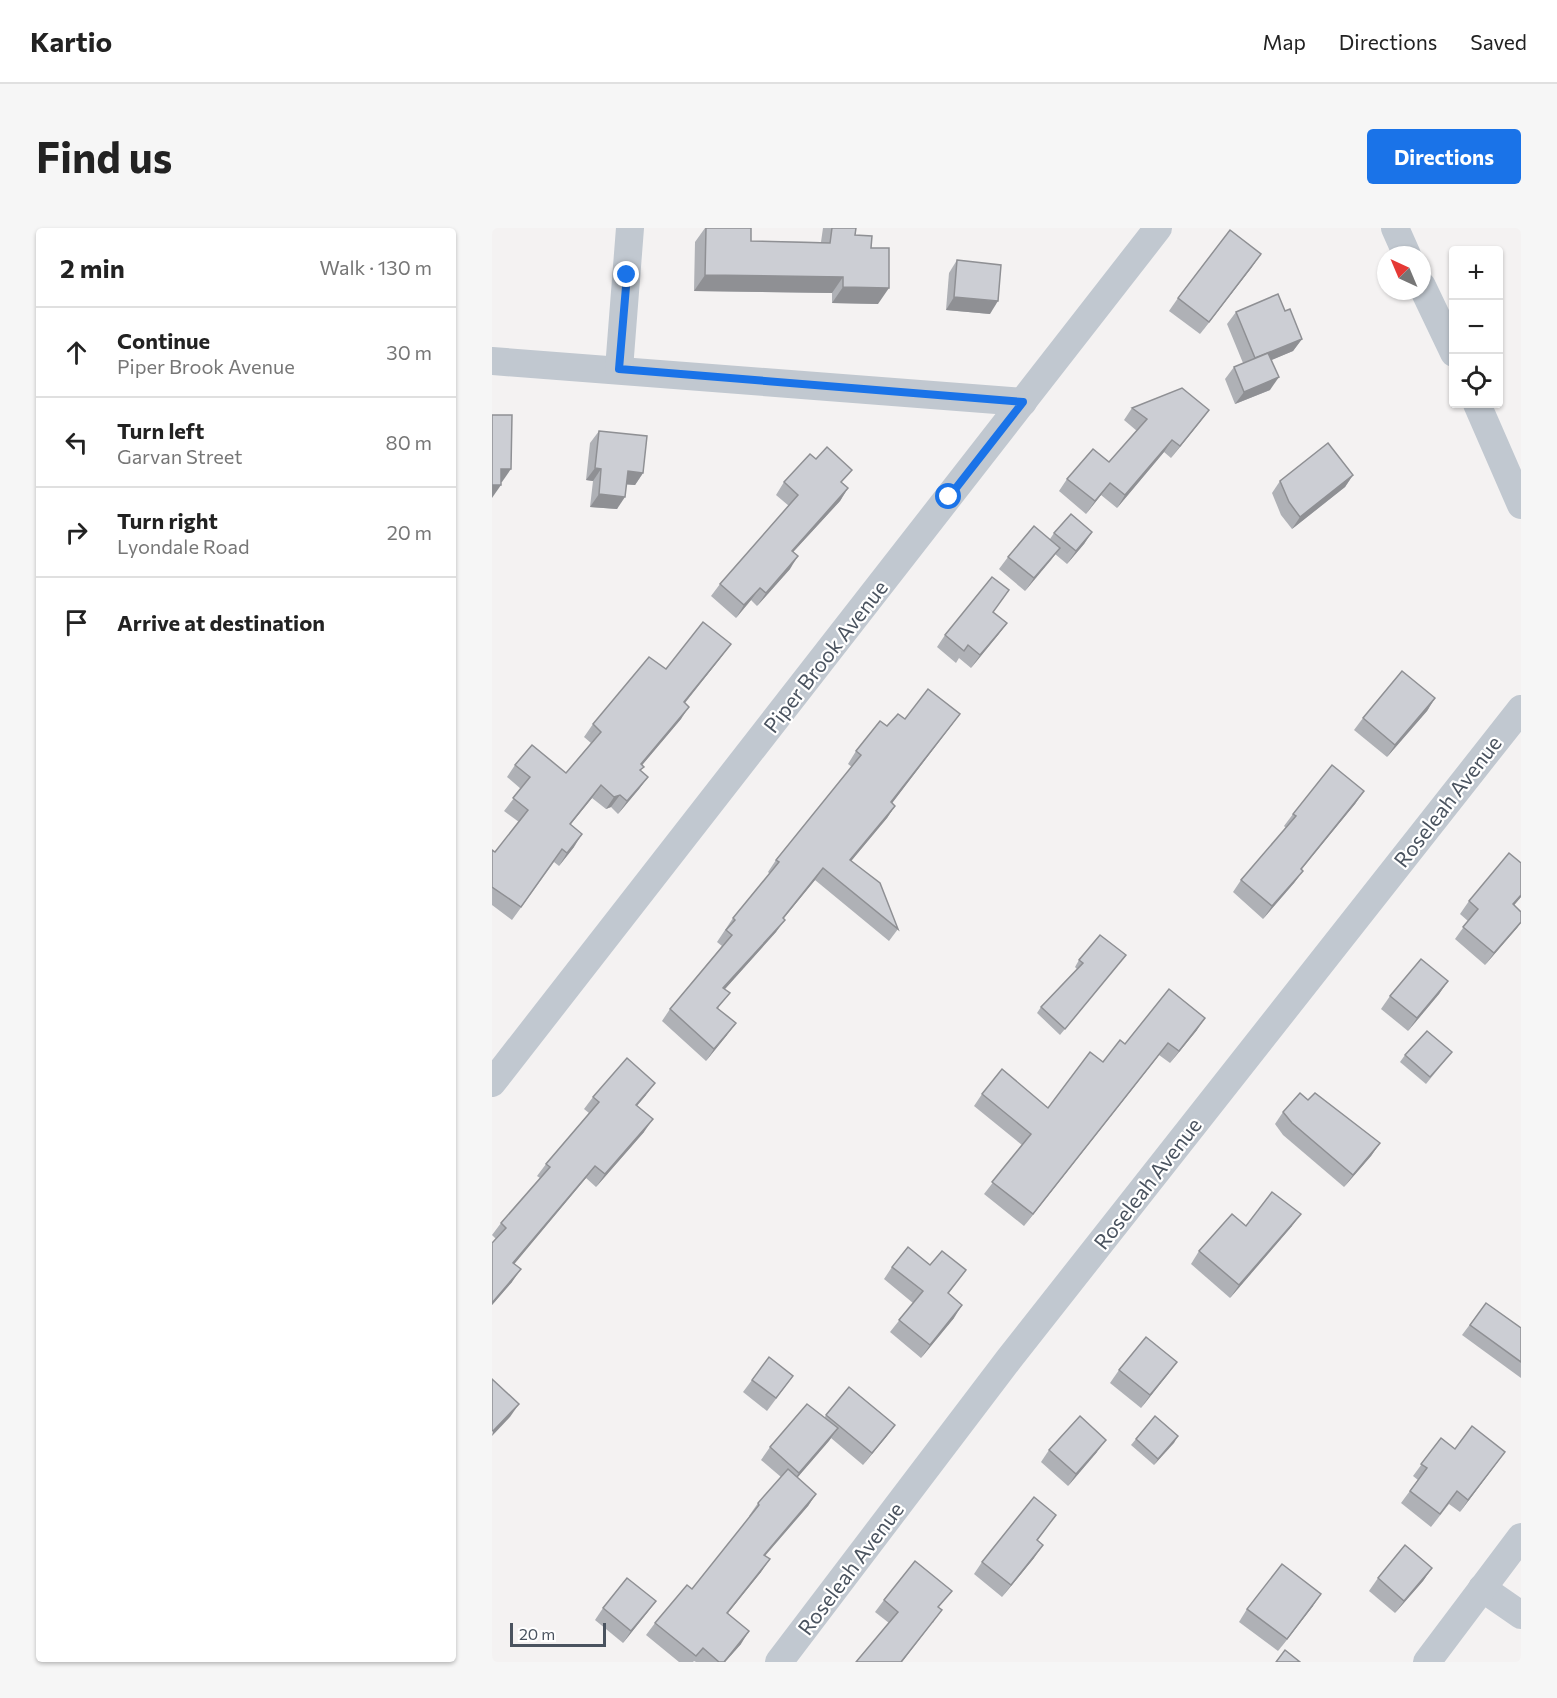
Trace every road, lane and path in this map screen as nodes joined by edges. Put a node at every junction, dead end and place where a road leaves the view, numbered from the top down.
1 (630, 228) edge
2 (1158, 228) edge
3 (1395, 228) edge
4 (1403, 246) edge
5 (1429, 300) edge
6 (1449, 343) edge
7 (492, 361) edge
8 (619, 369) junction
9 (1023, 402) junction
10 (1479, 408) edge
11 (1521, 505) edge
12 (1521, 709) edge
13 (492, 1083) edge
14 (1521, 1537) edge
15 (1482, 1588) junction
16 (1521, 1615) edge
17 (779, 1662) edge
18 (1427, 1662) edge

1 - 8 street
2 - 9 street, Piper Brook Avenue
3 - 4 street
5 - 6 street
7 - 8 street
8 - 9 street
9 - 13 street, Piper Brook Avenue
10 - 11 street
12 - 17 street, Roseleah Avenue
14 - 15 street
15 - 16 street
15 - 18 street

